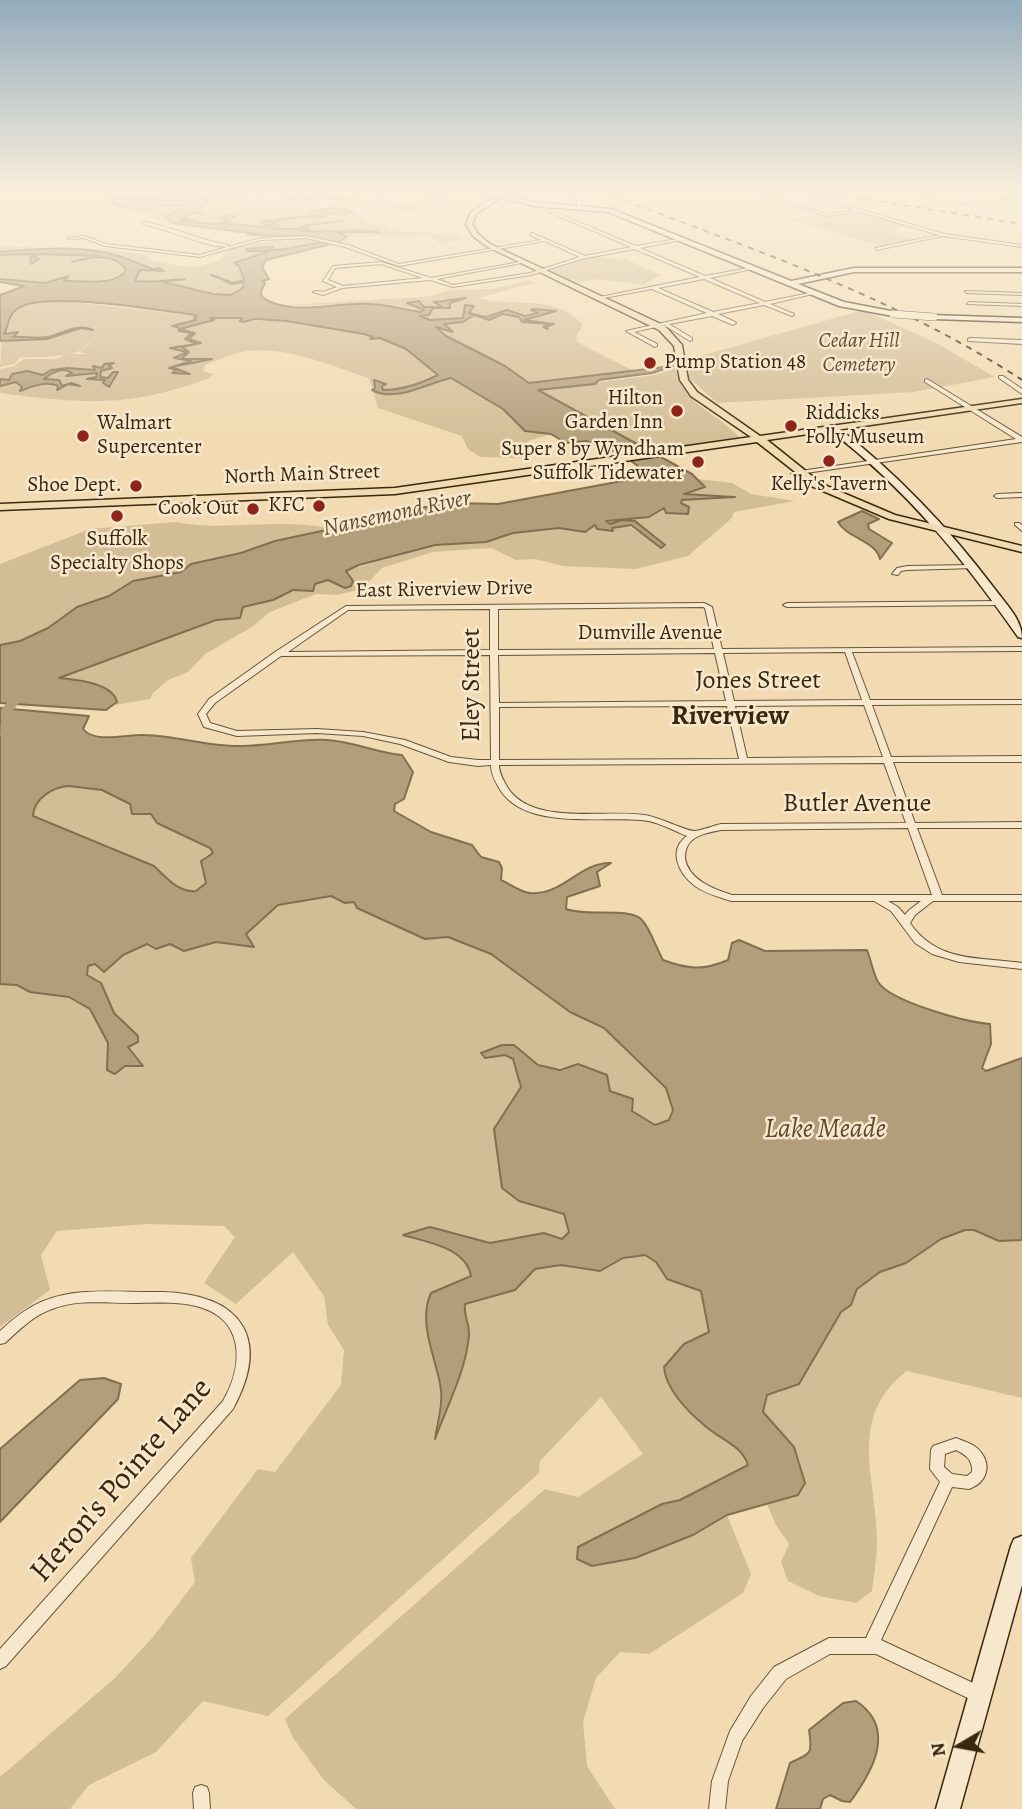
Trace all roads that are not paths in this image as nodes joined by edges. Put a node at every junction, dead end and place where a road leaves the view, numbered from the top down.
1 (327, 276) edge
2 (422, 276) edge
3 (444, 276) edge
4 (510, 276) edge
5 (555, 276) edge
6 (700, 276) edge
7 (712, 276) edge
8 (773, 276) edge
9 (816, 276) edge
10 (820, 277) joint
11 (704, 278) junction
12 (430, 279) junction
13 (790, 283) junction
14 (341, 286) junction
15 (652, 288) junction
16 (314, 292) dead end
17 (814, 293) junction
18 (1022, 294) edge
19 (600, 298) junction
20 (764, 303) junction
21 (969, 303) junction
22 (1022, 305) edge
23 (712, 314) junction
24 (792, 315) dead end
25 (974, 319) junction
26 (1022, 320) edge
27 (733, 323) dead end
28 (661, 324) junction
29 (690, 340) dead end
30 (970, 340) dead end
31 (1022, 343) edge
32 (655, 345) dead end
33 (1000, 377) dead end
34 (928, 381) dead end
35 (1022, 392) edge
36 (1022, 401) edge
37 (971, 408) junction
38 (833, 428) junction
39 (755, 440) junction
40 (1022, 440) edge
41 (878, 461) junction
42 (799, 473) junction
43 (1022, 495) edge
44 (997, 496) dead end
45 (0, 507) edge
46 (946, 532) junction
47 (1022, 550) edge
48 (973, 567) junction
49 (896, 574) dead end
50 (999, 603) junction
51 (787, 604) dead end
52 (494, 606) junction
53 (1022, 635) edge
54 (1022, 649) edge
55 (719, 651) junction
56 (848, 651) junction
57 (495, 653) junction
58 (278, 654) junction
59 (1022, 702) edge
60 (866, 703) junction
61 (732, 704) junction
62 (494, 705) junction
63 (1022, 759) edge
64 (887, 761) junction
65 (744, 762) junction
66 (495, 763) junction
67 (1022, 825) edge
68 (911, 826) junction
69 (694, 835) junction
70 (865, 898) junction
71 (935, 898) junction
72 (1022, 898) edge
73 (906, 922) junction
74 (1022, 966) edge
75 (0, 1339) edge
76 (948, 1480) dead end
77 (1022, 1546) edge
78 (870, 1646) junction
79 (0, 1661) edge
80 (980, 1696) junction
81 (716, 1809) edge
82 (948, 1809) edge

1 - 14 street
2 - 12 street
3 - 12 street
4 - 12 street
5 - 19 main road
6 - 11 street
7 - 11 street
8 - 13 main road
9 - 10 main road
10 - 13 main road
11 - 15 street
11 - 20 street
12 - 14 street
13 - 17 main road
14 - 16 street
15 - 19 street
15 - 23 street
17 - 20 street
17 - 25 main road, bridge
18 - 21 street
19 - 28 main road
20 - 23 street
20 - 24 street
21 - 22 street
21 - 25 street
23 - 27 street
23 - 28 street
25 - 26 main road
28 - 29 street
28 - 32 street
28 - 39 main road
30 - 31 street
33 - 35 street
34 - 37 street
36 - 37 main road, North Main Street
37 - 38 main road, North Main Street
37 - 40 street
38 - 39 main road, North Main Street
38 - 41 main road
39 - 42 main road
39 - 45 main road, North Main Street
40 - 41 street
41 - 42 street
41 - 46 main road
42 - 46 main road
43 - 44 street
46 - 47 main road
46 - 48 main road
48 - 49 street
48 - 50 main road
50 - 51 street
50 - 53 main road
52 - 55 street, East Riverview Drive
52 - 57 street, Eley Street
52 - 58 street, East Riverview Drive
54 - 56 street, Dumville Avenue
55 - 56 street, Dumville Avenue
55 - 57 street, Dumville Avenue
55 - 61 street
56 - 60 street
57 - 58 street, Dumville Avenue
57 - 62 street, Eley Street
58 - 66 street, East Riverview Drive
59 - 60 street, Jones Street
60 - 61 street, Jones Street
60 - 64 street
61 - 62 street, Jones Street
61 - 65 street
62 - 66 street, Eley Street
63 - 64 street
64 - 65 street
64 - 68 street
65 - 66 street
66 - 69 street
67 - 68 street, Butler Avenue
68 - 69 street, Butler Avenue
68 - 71 street
69 - 70 street
70 - 71 street
70 - 73 street
71 - 72 street
71 - 73 street
73 - 74 street
75 - 79 street, Heron's Pointe Lane
76 - 78 street
77 - 80 main road
78 - 80 street
78 - 81 street
80 - 82 main road

